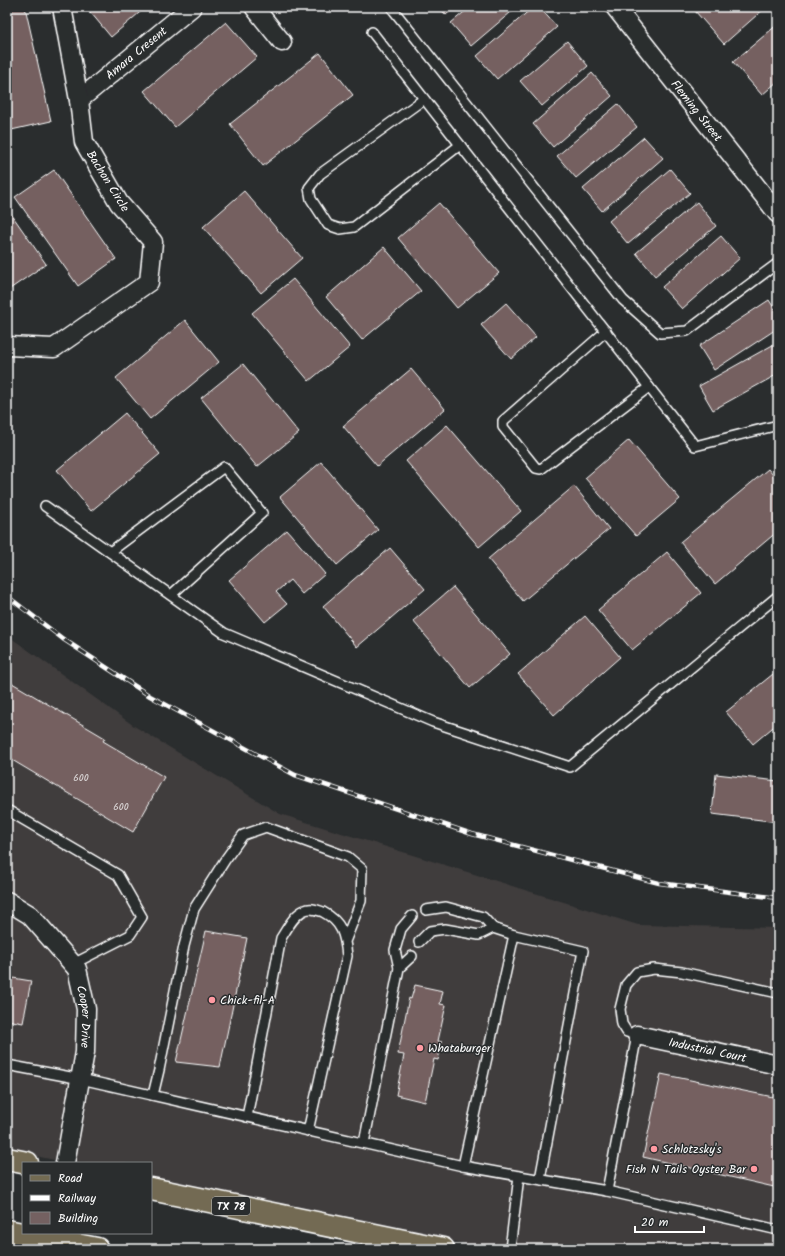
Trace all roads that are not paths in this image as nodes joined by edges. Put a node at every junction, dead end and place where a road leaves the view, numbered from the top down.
1 (62, 7) edge
2 (192, 7) edge
3 (254, 7) edge
4 (391, 7) edge
5 (615, 7) edge
6 (372, 32) dead end
7 (282, 42) dead end
8 (424, 99) junction
9 (79, 100) junction
10 (460, 145) junction
11 (778, 214) edge
12 (778, 263) edge
13 (606, 331) junction
14 (7, 346) edge
15 (649, 387) junction
16 (778, 425) edge
17 (45, 506) dead end
18 (110, 552) junction
19 (171, 595) junction
20 (778, 596) edge
21 (7, 810) edge
22 (7, 901) edge
23 (426, 910) dead end
24 (412, 916) dead end
25 (493, 928) junction
26 (514, 935) junction
27 (346, 939) junction
28 (419, 942) dead end
29 (412, 956) dead end
30 (73, 964) junction
31 (399, 968) junction
32 (778, 993) edge
33 (637, 1035) junction
34 (7, 1065) edge
35 (778, 1065) edge
36 (81, 1079) junction
37 (153, 1095) junction
38 (247, 1117) junction
39 (308, 1130) junction
40 (364, 1143) junction
41 (7, 1159) edge
42 (22, 1162) edge
43 (65, 1162) edge
44 (463, 1166) junction
45 (519, 1176) junction
46 (540, 1179) junction
47 (152, 1189) edge
48 (607, 1191) junction
49 (778, 1230) edge
50 (7, 1231) edge
51 (53, 1241) edge
52 (97, 1249) edge
53 (443, 1249) edge
54 (510, 1249) edge

1 - 9 street, Bachon Circle
2 - 9 street, Amara Cresent
3 - 7 street
4 - 12 lane
5 - 11 street, Fleming Street
6 - 8 lane
8 - 10 lane
8 - 10 lane
9 - 14 street, Bachon Circle
10 - 13 lane
13 - 15 lane
13 - 15 lane
15 - 16 lane
17 - 18 lane
18 - 19 lane
18 - 19 lane
19 - 20 lane
21 - 30 lane
22 - 30 street, Cooper Drive
23 - 25 lane
24 - 31 lane
25 - 26 lane
25 - 28 lane
26 - 44 lane
26 - 46 lane
27 - 37 lane
27 - 38 lane
27 - 39 lane
29 - 31 lane
30 - 36 street, Cooper Drive
31 - 40 lane
32 - 33 lane
33 - 35 street, Industrial Court
33 - 48 lane
34 - 36 lane
36 - 37 lane
36 - 43 street, Cooper Drive
37 - 38 lane
38 - 39 lane
39 - 40 lane
40 - 44 lane
41 - 42 main road
44 - 45 lane
45 - 46 lane
45 - 54 lane
46 - 48 lane
47 - 53 main road, TX 78
48 - 49 lane
50 - 51 main road
51 - 52 main road

